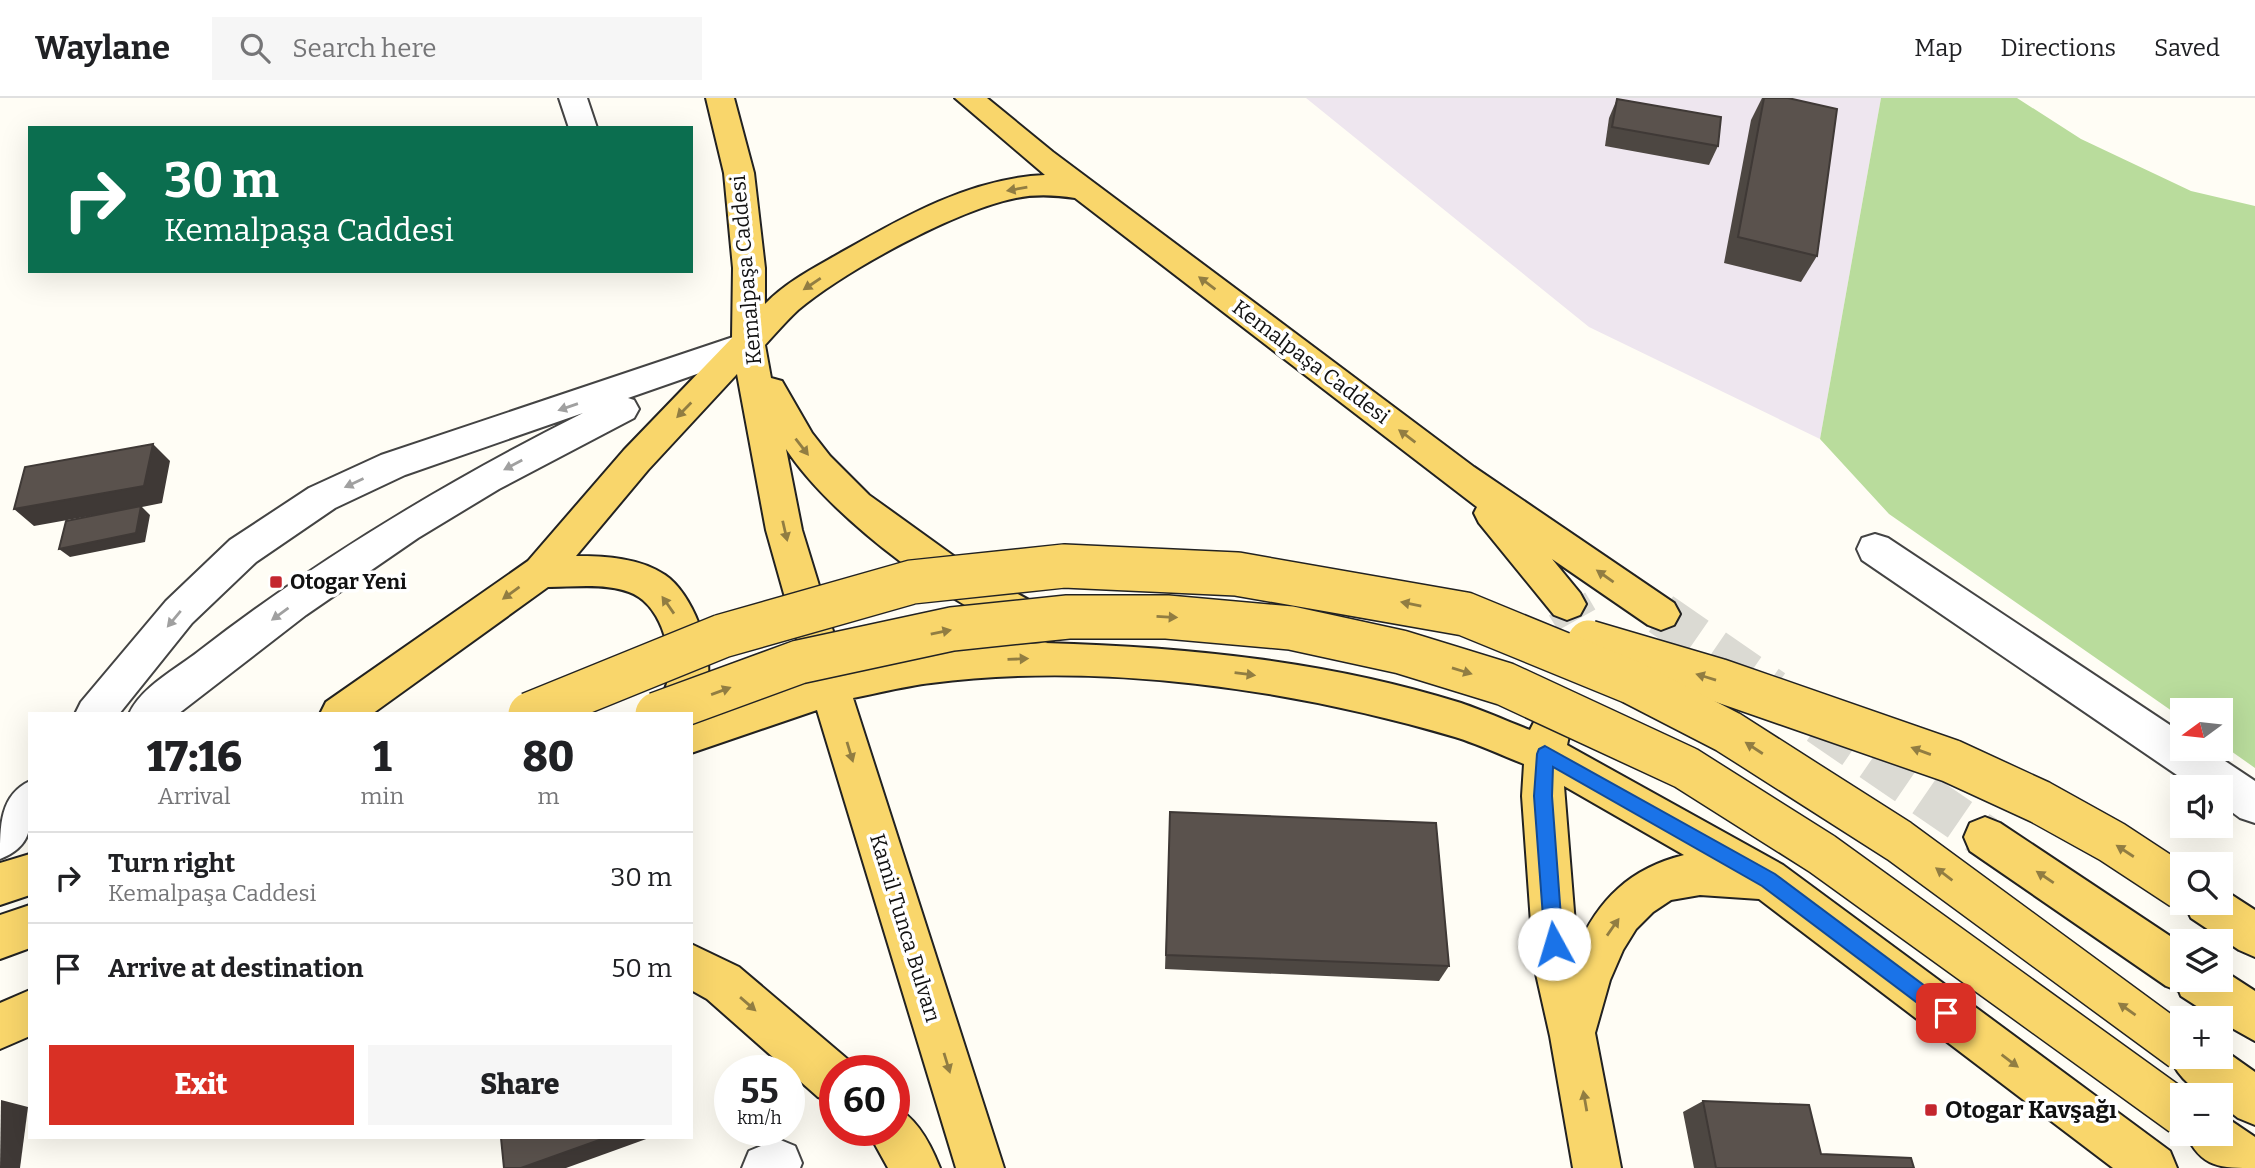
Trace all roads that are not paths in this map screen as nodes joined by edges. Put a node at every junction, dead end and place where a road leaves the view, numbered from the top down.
1 (573, 98) edge
2 (580, 98) edge
3 (720, 98) edge
4 (969, 98) edge
5 (583, 126) edge
6 (584, 126) edge
7 (1084, 190) junction
8 (748, 344) junction
9 (1461, 477) junction
10 (1875, 549) dead end
11 (541, 572) junction
12 (1567, 604) tunnel mouth
13 (1465, 614) junction
14 (1661, 614) tunnel mouth
15 (1177, 667) junction
16 (830, 687) junction
17 (97, 712) edge
18 (151, 712) edge
19 (343, 712) edge
20 (535, 712) edge
21 (662, 712) edge
22 (674, 712) edge
23 (693, 734) edge
24 (1548, 740) junction
25 (28, 803) edge
26 (2255, 804) edge
27 (28, 828) edge
28 (1985, 837) tunnel mouth
29 (0, 839) edge
30 (0, 855) edge
31 (28, 875) edge
32 (1768, 880) junction
33 (2170, 880) edge
34 (0, 884) edge
35 (2224, 915) edge
36 (28, 927) edge
37 (2255, 935) edge
38 (0, 937) edge
39 (2170, 962) edge
40 (693, 967) edge
41 (28, 987) edge
42 (2215, 992) edge
43 (0, 998) edge
44 (28, 1014) edge
45 (2255, 1018) edge
46 (0, 1026) edge
47 (1573, 1036) junction
48 (2170, 1040) edge
49 (819, 1066) edge
50 (2210, 1069) edge
51 (2255, 1101) edge
52 (2170, 1105) edge
53 (902, 1146) edge
54 (2227, 1146) edge
55 (2255, 1166) edge
56 (916, 1168) edge
57 (980, 1168) edge
58 (1597, 1168) edge
59 (2153, 1168) edge

1 - 5 lane
2 - 6 lane
3 - 8 main road, Kemalpaşa Caddesi
4 - 7 main road, Kemalpaşa Caddesi
7 -> 8 main road
9 -> 7 main road, Kemalpaşa Caddesi
8 -> 11 main road
8 -> 15 main road
8 -> 16 main road, Kemalpaşa Caddesi
8 -> 17 lane
8 -> 18 lane
9 - 12 main road
14 -> 9 main road, Kemalpaşa Caddesi
10 - 26 lane
11 -> 19 main road
22 -> 11 main road
13 -> 20 main road, bridge
33 -> 13 main road, bridge
48 -> 13 main road, bridge
16 -> 15 main road
15 -> 24 main road
16 - 23 main road
16 -> 57 main road, Kamil Tunca Bulvarı
21 -> 52 main road, bridge
24 - 32 main road
24 - 47 main road
25 - 29 lane
27 - 30 lane
39 -> 28 main road
31 - 34 main road
47 -> 32 main road
32 -> 59 main road
35 - 37 main road
36 - 38 main road
40 -> 49 main road
41 - 43 main road
42 - 45 main road
44 - 46 main road
58 -> 47 main road
50 - 51 main road
53 - 56 main road
54 - 55 main road

